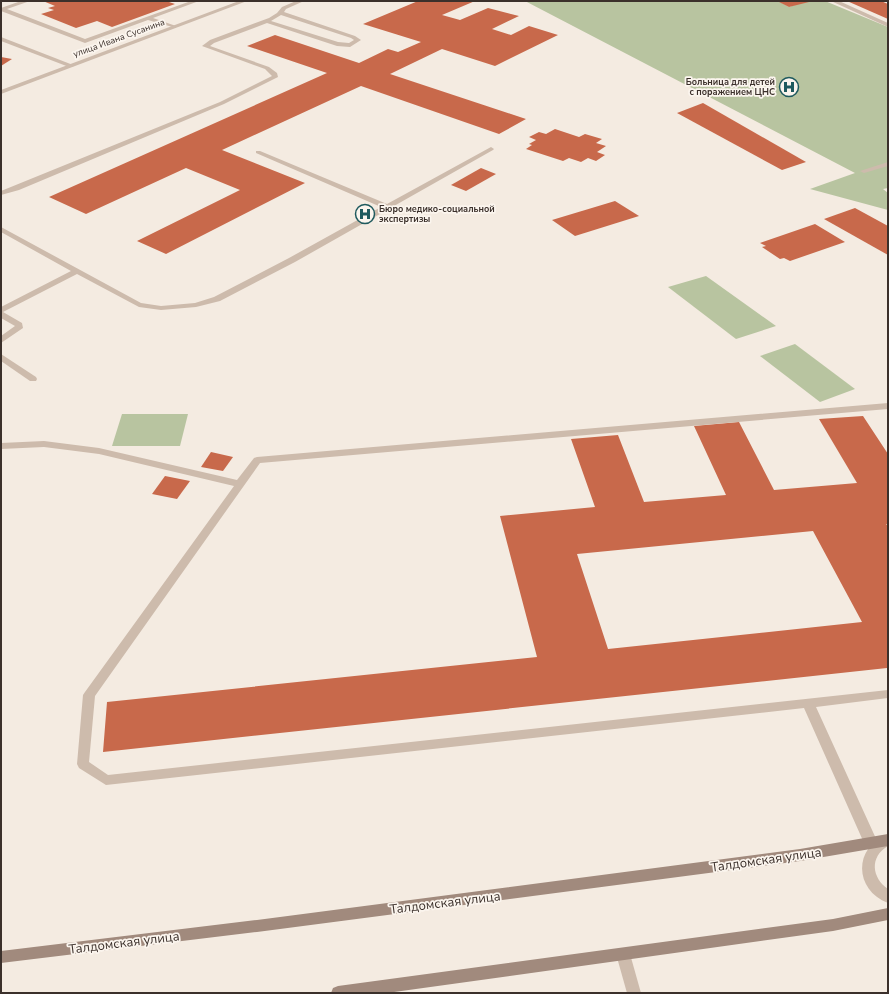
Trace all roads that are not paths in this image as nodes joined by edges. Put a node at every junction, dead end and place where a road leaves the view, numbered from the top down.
1 (27, 1) edge
2 (196, 1) edge
3 (244, 1) edge
4 (301, 1) edge
5 (834, 1) edge
6 (282, 13) junction
7 (148, 18) junction
8 (266, 21) junction
9 (888, 24) edge
10 (174, 27) junction
11 (338, 32) junction
12 (320, 38) junction
13 (1, 39) edge
14 (71, 66) junction
15 (1, 92) edge
16 (491, 149) dead end
17 (258, 152) dead end
18 (888, 164) edge
19 (864, 171) dead end
20 (1, 193) edge
21 (386, 207) junction
22 (3, 232) edge
23 (77, 271) junction
24 (1, 310) edge
25 (1, 314) edge
26 (1, 340) edge
27 (1, 357) edge
28 (33, 379) dead end
29 (888, 406) edge
30 (1, 446) edge
31 (240, 484) junction
32 (888, 694) edge
33 (808, 703) junction
34 (888, 840) edge
35 (871, 843) junction
36 (888, 897) edge
37 (888, 914) edge
38 (623, 954) junction
39 (1, 957) edge
40 (386, 990) edge
41 (338, 993) edge
42 (634, 993) edge

1 - 7 street
2 - 7 street
3 - 10 street, улица Ивана Сусанина
4 - 6 street
5 - 9 street
6 - 8 street
6 - 11 street
7 - 10 street
8 - 12 street
8 - 20 street
10 - 14 street, улица Ивана Сусанина
11 - 12 street
11 - 12 street
13 - 14 street
14 - 15 street, улица Ивана Сусанина
16 - 21 street
17 - 21 street
18 - 19 street
21 - 23 street
22 - 23 street
23 - 24 street
25 - 26 street
27 - 28 street
29 - 31 street
30 - 31 street
31 - 33 street
32 - 33 street
33 - 35 street
34 - 35 main road, Талдомская улица
34 - 36 street
35 - 39 main road, Талдомская улица
37 - 38 main road
38 - 40 main road
38 - 42 street
40 - 41 main road

